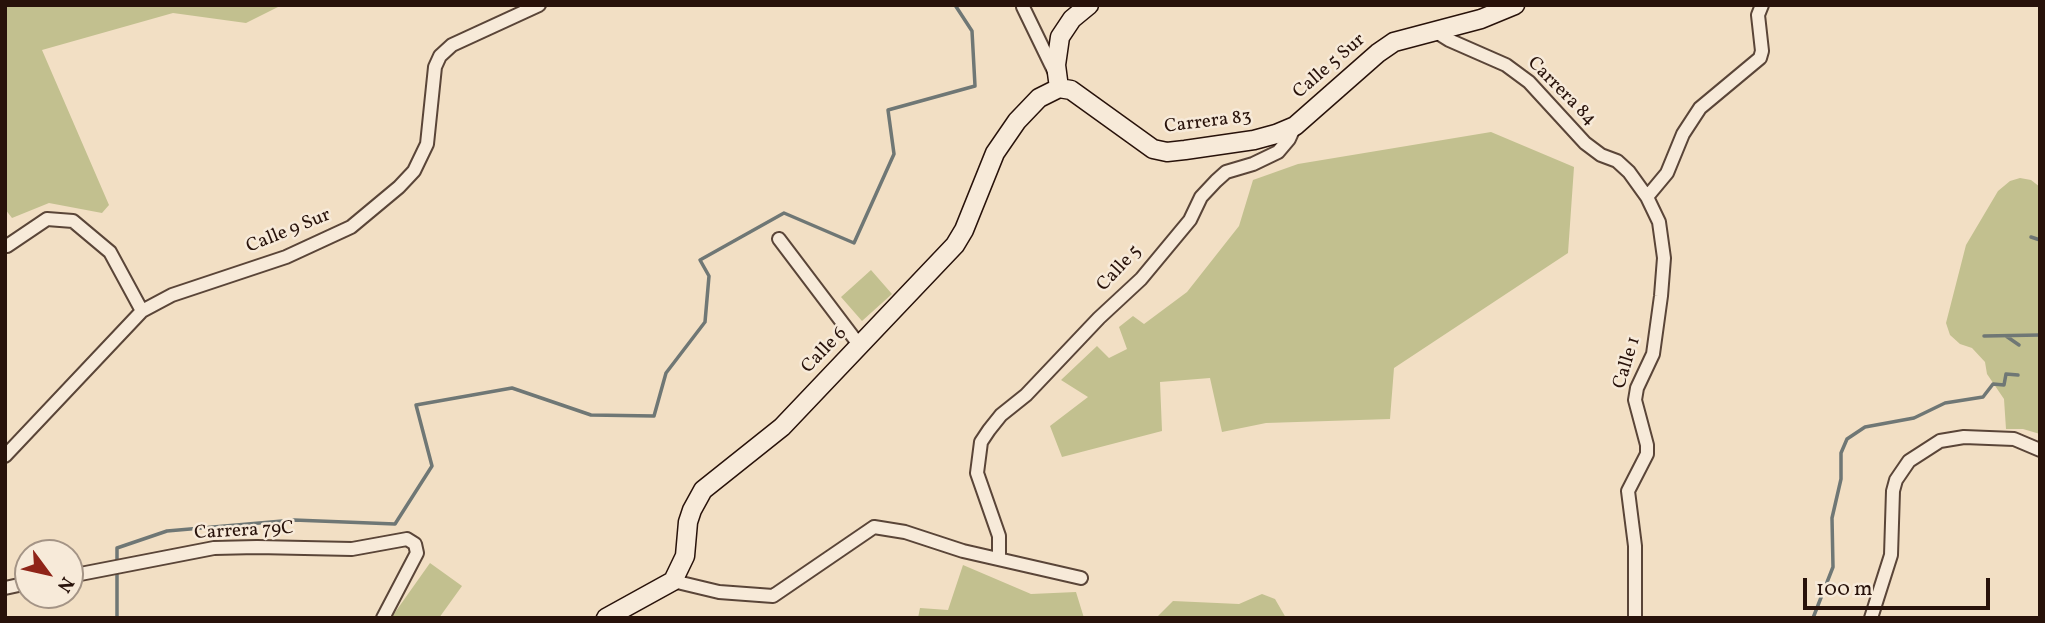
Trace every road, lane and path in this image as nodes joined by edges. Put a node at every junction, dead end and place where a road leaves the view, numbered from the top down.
1 (539, 5) edge
2 (1089, 5) edge
3 (1515, 5) edge
4 (1762, 5) edge
5 (1023, 7) dead end
6 (1433, 30) junction
7 (1059, 84) junction
8 (1295, 126) junction
9 (1623, 165) joint
10 (1647, 197) junction
11 (779, 240) dead end
12 (7, 246) dead end
13 (142, 311) junction
14 (860, 346) junction
15 (2040, 450) edge
16 (5, 456) edge
17 (999, 559) junction
18 (84, 573) edge
19 (1081, 578) dead end
20 (673, 581) junction
21 (383, 618) edge
22 (606, 618) edge
23 (1635, 618) edge
24 (1871, 618) edge

1 - 13 street, Calle 9 Sur
2 - 7 street
3 - 6 street, Calle 5 Sur
4 - 10 street
5 - 7 street
6 - 8 street, Calle 5 Sur
6 - 9 street, Carrera 84
7 - 8 street, Carrera 83
7 - 14 street, Calle 6
8 - 17 street, Calle 5
9 - 10 street, Calle 1
10 - 23 street, Calle 1
11 - 14 street
12 - 13 street
13 - 16 street, Calle 9 Sur
14 - 20 street, Calle 6
15 - 24 street
17 - 19 street
17 - 20 street
18 - 21 street, Carrera 79C
20 - 22 street

